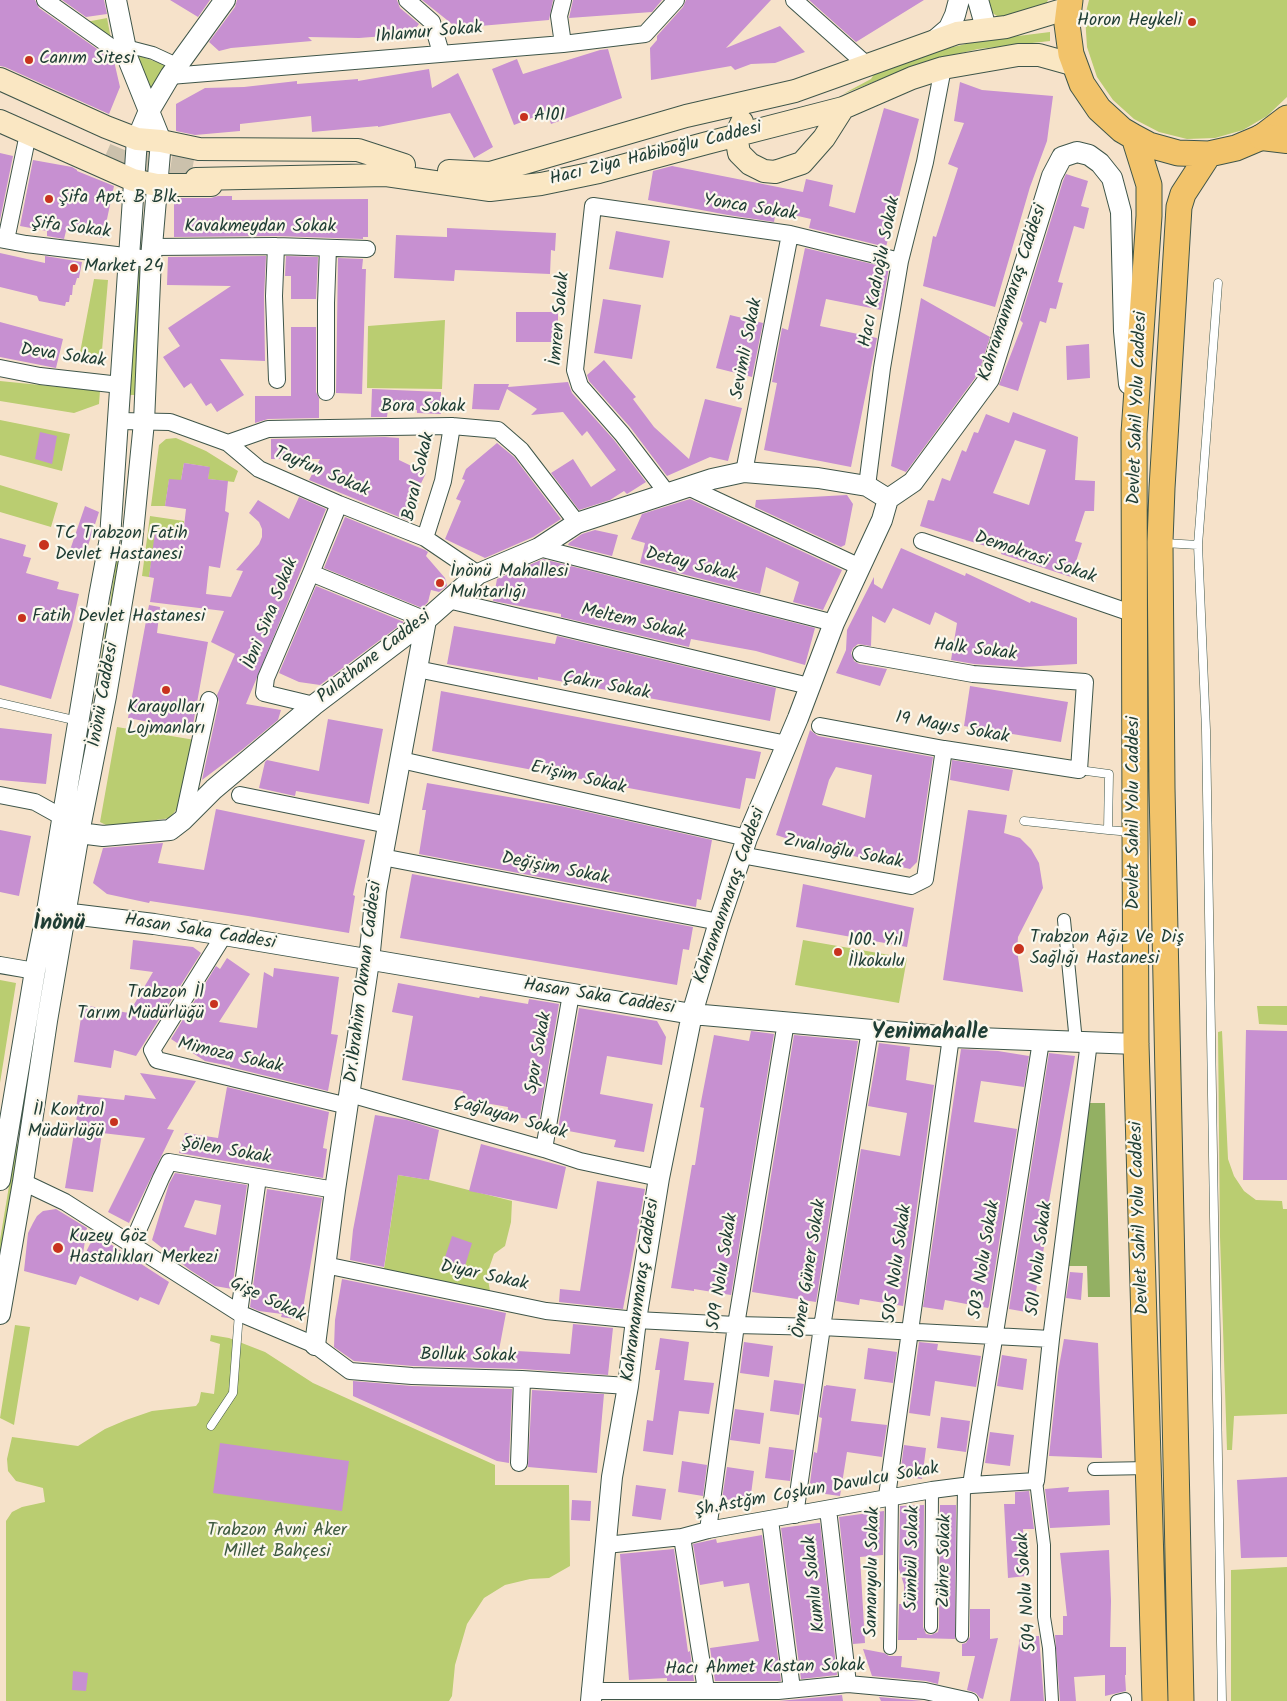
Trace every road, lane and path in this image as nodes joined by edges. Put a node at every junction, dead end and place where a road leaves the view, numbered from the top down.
1 (46, 0) edge
2 (116, 0) edge
3 (225, 0) edge
4 (407, 0) edge
5 (564, 0) edge
6 (676, 0) edge
7 (794, 0) edge
8 (959, 0) edge
9 (978, 0) edge
10 (1070, 4) edge
11 (986, 28) junction
12 (935, 40) junction
13 (563, 44) junction
14 (127, 52) junction
15 (441, 53) junction
16 (1074, 65) junction
17 (868, 66) junction
18 (943, 68) junction
19 (174, 70) junction
20 (0, 79) edge
21 (0, 93) edge
22 (752, 100) junction
23 (0, 106) edge
24 (843, 108) junction
25 (148, 113) junction
26 (1287, 118) edge
27 (0, 121) edge
28 (28, 134) junction
29 (736, 135) junction
30 (1134, 137) junction
31 (136, 139) junction
32 (1274, 139) edge
33 (161, 141) junction
34 (1209, 154) junction
35 (404, 166) junction
36 (133, 180) junction
37 (158, 184) junction
38 (440, 184) junction
39 (602, 204) joint
40 (790, 234) junction
41 (3, 240) edge
42 (276, 246) junction
43 (328, 248) junction
44 (367, 249) dead end
45 (152, 253) junction
46 (130, 257) junction
47 (900, 260) junction
48 (1218, 283) dead end
49 (0, 368) edge
50 (277, 380) dead end
51 (120, 385) junction
52 (326, 392) dead end
53 (119, 421) junction
54 (144, 422) junction
55 (452, 426) junction
56 (1134, 433) junction
57 (228, 443) junction
58 (744, 472) junction
59 (867, 486) junction
60 (688, 487) junction
61 (667, 493) junction
62 (888, 499) junction
63 (339, 504) junction
64 (578, 522) junction
65 (110, 538) junction
66 (425, 538) junction
67 (922, 541) dead end
68 (1160, 542) junction
69 (132, 543) junction
70 (1198, 545) junction
71 (539, 548) junction
72 (860, 567) junction
73 (311, 573) junction
74 (478, 574) junction
75 (448, 600) junction
76 (1134, 614) junction
77 (426, 620) junction
78 (834, 623) junction
79 (861, 654) dead end
80 (417, 669) junction
81 (809, 686) junction
82 (210, 700) dead end
83 (0, 703) edge
84 (314, 706) junction
85 (78, 721) junction
86 (820, 726) dead end
87 (787, 744) junction
88 (944, 749) junction
89 (401, 760) junction
90 (1079, 770) junction
91 (0, 795) edge
92 (240, 795) dead end
93 (62, 817) junction
94 (184, 820) junction
95 (1024, 821) dead end
96 (388, 825) junction
97 (1108, 830) junction
98 (1135, 832) junction
99 (79, 833) junction
100 (744, 846) junction
101 (382, 858) junction
102 (57, 912) junction
103 (1064, 920) dead end
104 (719, 922) junction
105 (224, 935) junction
106 (369, 961) junction
107 (0, 965) edge
108 (35, 971) junction
109 (571, 994) junction
110 (692, 1014) junction
111 (786, 1022) junction
112 (870, 1030) junction
113 (951, 1037) junction
114 (1041, 1041) junction
115 (1082, 1042) junction
116 (1136, 1044) junction
117 (350, 1100) junction
118 (5, 1124) edge
119 (32, 1129) junction
120 (544, 1149) junction
121 (258, 1178) junction
122 (659, 1178) junction
123 (0, 1180) edge
124 (23, 1182) junction
125 (335, 1190) junction
126 (132, 1244) junction
127 (325, 1266) junction
128 (2, 1293) edge
129 (239, 1313) junction
130 (0, 1314) edge
131 (636, 1320) junction
132 (736, 1325) junction
133 (822, 1327) junction
134 (910, 1332) junction
135 (994, 1335) junction
136 (1051, 1339) junction
137 (315, 1345) junction
138 (522, 1378) junction
139 (628, 1386) junction
140 (211, 1426) dead end
141 (519, 1463) dead end
142 (1149, 1468) junction
143 (1094, 1469) dead end
144 (1036, 1481) junction
145 (968, 1486) junction
146 (932, 1490) junction
147 (889, 1496) junction
148 (828, 1508) junction
149 (795, 1515) junction
150 (770, 1520) junction
151 (708, 1530) junction
152 (682, 1537) junction
153 (606, 1545) junction
154 (930, 1627) dead end
155 (962, 1636) dead end
156 (890, 1648) dead end
157 (848, 1684) junction
158 (792, 1689) junction
159 (706, 1690) junction
160 (588, 1698) edge
161 (970, 1701) edge
162 (1052, 1701) edge
163 (1117, 1701) edge
164 (1125, 1701) edge
165 (1155, 1701) edge
166 (1182, 1701) edge
167 (1222, 1701) edge

1 - 14 street
2 - 14 street
3 - 19 street
4 - 15 street
5 - 13 street
6 - 13 street, Ihlamur Sokak
7 - 17 street
8 - 12 street
9 - 11 street
10 - 11 main road, Hacı Ziya Habiboğlu Caddesi
10 - 16 main road
11 - 12 main road, Hacı Ziya Habiboğlu Caddesi
12 - 17 main road, Hacı Ziya Habiboğlu Caddesi
13 - 15 street, Ihlamur Sokak
14 - 19 street
14 - 25 street
15 - 19 street, Ihlamur Sokak
16 - 18 main road, Hacı Ziya Habiboğlu Caddesi
16 - 30 main road
17 - 22 main road, Hacı Ziya Habiboğlu Caddesi
18 - 24 main road, Hacı Ziya Habiboğlu Caddesi
18 - 47 street, Hacı Kadıoğlu Sokak
19 - 25 street
20 - 31 main road
21 - 23 main road
22 - 29 main road
22 - 35 main road, Hacı Ziya Habiboğlu Caddesi
24 - 29 main road, Hacı Ziya Habiboğlu Caddesi
24 - 29 main road
25 - 31 street, İnönü Caddesi
25 - 33 street, İnönü Caddesi
26 - 32 main road
27 - 28 main road
28 - 36 main road
28 - 41 street, Şifa Sokak
29 - 38 main road, Hacı Ziya Habiboğlu Caddesi
30 - 34 main road
30 - 56 main road, Devlet Sahil Yolu Caddesi
31 - 33 main road
31 - 36 street, İnönü Caddesi
32 - 34 main road
33 - 35 main road
33 - 37 street, İnönü Caddesi
34 - 68 main road, Devlet Sahil Yolu Caddesi
35 - 38 main road, Hacı Ziya Habiboğlu Caddesi
36 - 37 main road
36 - 46 street, İnönü Caddesi
37 - 38 main road
37 - 45 street, İnönü Caddesi
39 - 40 street, Yonca Sokak
39 - 61 street, İmren Sokak
40 - 47 street, Yonca Sokak
40 - 58 street, Sevimli Sokak
41 - 46 street, Şifa Sokak
42 - 43 street, Kavakmeydan Sokak
42 - 45 street, Kavakmeydan Sokak
42 - 50 street
43 - 44 street, Kavakmeydan Sokak
43 - 52 street
45 - 46 street
45 - 54 street, İnönü Caddesi
46 - 51 street, İnönü Caddesi
47 - 59 street, Hacı Kadıoğlu Sokak
48 - 70 lane
49 - 51 street, Deva Sokak
51 - 53 street, İnönü Caddesi
53 - 54 street, Tayfun Sokak
53 - 65 street, İnönü Caddesi
54 - 57 street, Tayfun Sokak
54 - 69 street, İnönü Caddesi
55 - 57 street, Bora Sokak
55 - 64 street, Bora Sokak
55 - 66 street, Bora1 Sokak
56 - 62 street, Kahramanmaraş Caddesi
56 - 76 main road, Devlet Sahil Yolu Caddesi
57 - 63 street, Tayfun Sokak
58 - 59 street, Pulathane Caddesi
58 - 60 street, Pulathane Caddesi
59 - 62 street, Pulathane Caddesi
60 - 61 street, Pulathane Caddesi
60 - 72 street
61 - 64 street, Pulathane Caddesi
62 - 72 street, Kahramanmaraş Caddesi
63 - 66 street, Tayfun Sokak
63 - 73 street, İbni Sina Sokak
64 - 71 street, Pulathane Caddesi
65 - 69 street
65 - 85 street, İnönü Caddesi
66 - 74 street, Tayfun Sokak
67 - 76 street, Demokrasi Sokak
68 - 70 lane
68 - 166 main road, Devlet Sahil Yolu Caddesi
69 - 99 street, İnönü Caddesi
70 - 167 lane
71 - 74 street, Pulathane Caddesi
71 - 78 street, Detay Sokak
72 - 78 street, Kahramanmaraş Caddesi
73 - 77 street
73 - 84 street, İbni Sina Sokak
74 - 75 street, Pulathane Caddesi
75 - 77 street, Pulathane Caddesi
75 - 81 street, Meltem Sokak
76 - 98 main road, Devlet Sahil Yolu Caddesi
77 - 80 street, Dr.İbrahim Okman Caddesi
77 - 84 street, Pulathane Caddesi
78 - 81 street, Kahramanmaraş Caddesi
79 - 90 street, Halk Sokak
80 - 87 street, Çakır Sokak
80 - 89 street, Dr.İbrahim Okman Caddesi
81 - 87 street, Kahramanmaraş Caddesi
82 - 94 street
83 - 85 lane
84 - 94 street, Pulathane Caddesi
85 - 93 street, İnönü Caddesi
86 - 88 street, 19 Mayıs Sokak
87 - 100 street, Kahramanmaraş Caddesi
88 - 90 street, 19 Mayıs Sokak
88 - 100 street, Zıvalıoğlu Sokak
89 - 96 street, Dr.İbrahim Okman Caddesi
89 - 100 street, Erişim Sokak
90 - 97 lane
91 - 93 street
92 - 96 street
93 - 99 street
93 - 102 street, İnönü Caddesi
94 - 99 street, Pulathane Caddesi
95 - 97 lane
96 - 101 street, Dr.İbrahim Okman Caddesi
97 - 98 lane
98 - 116 main road, Devlet Sahil Yolu Caddesi
99 - 102 street, İnönü Caddesi
100 - 104 street, Kahramanmaraş Caddesi
101 - 104 street, Değişim Sokak
101 - 106 street, Dr.İbrahim Okman Caddesi
102 - 105 street, Hasan Saka Caddesi
102 - 108 street, İnönü Caddesi
102 - 119 street, İnönü Caddesi
103 - 115 street
104 - 110 street, Kahramanmaraş Caddesi
105 - 106 street, Hasan Saka Caddesi
105 - 117 street, Mimoza Sokak
106 - 109 street, Hasan Saka Caddesi
106 - 117 street, Dr.İbrahim Okman Caddesi
107 - 108 street
108 - 118 street, İnönü Caddesi
109 - 110 street, Hasan Saka Caddesi
109 - 120 street, Spor Sokak
110 - 111 street, Hasan Saka Caddesi
110 - 122 street, Kahramanmaraş Caddesi
111 - 112 street, Hasan Saka Caddesi
111 - 132 street, 509 Nolu Sokak
112 - 113 street, Hasan Saka Caddesi
112 - 133 street, Ömer Güner Sokak
113 - 114 street, Hasan Saka Caddesi
113 - 134 street, 505 Nolu Sokak
114 - 115 street, Hasan Saka Caddesi
114 - 135 street, 503 Nolu Sokak
115 - 116 street, Hasan Saka Caddesi
115 - 136 street, 501 Nolu Sokak
116 - 142 main road, Devlet Sahil Yolu Caddesi
117 - 120 street, Çağlayan Sokak
117 - 125 street, Dr.İbrahim Okman Caddesi
118 - 119 street
118 - 123 street, İnönü Caddesi
119 - 124 street, İnönü Caddesi
120 - 122 street, Çağlayan Sokak
121 - 125 street, Şölen Sokak
121 - 126 street, Şölen Sokak
121 - 129 street
122 - 131 street, Kahramanmaraş Caddesi
124 - 126 street, Gişe Sokak
124 - 128 street, İnönü Caddesi
125 - 127 street, Dr.İbrahim Okman Caddesi
126 - 129 street, Gişe Sokak
127 - 131 street, Diyar Sokak
127 - 137 street, Dr.İbrahim Okman Caddesi
128 - 130 street, İnönü Caddesi
129 - 137 street, Gişe Sokak
129 - 140 lane
131 - 132 street, Diyar Sokak
131 - 139 street, Kahramanmaraş Caddesi
132 - 133 street, Diyar Sokak
132 - 151 street, 509 Nolu Sokak
133 - 134 street, Diyar Sokak
133 - 149 street, Ömer Güner Sokak
134 - 135 street, Diyar Sokak
134 - 147 street, 505 Nolu Sokak
135 - 136 street, Diyar Sokak
135 - 145 street, 503 Nolu Sokak
136 - 144 street, 501 Nolu Sokak
137 - 138 street, Bolluk Sokak
138 - 139 street, Bolluk Sokak
138 - 141 street
139 - 153 street, Kahramanmaraş Caddesi
142 - 143 street
142 - 165 main road, Devlet Sahil Yolu Caddesi
144 - 145 street, Şh.Astğm Coşkun Davulcu Sokak
144 - 162 street, 504 Nolu Sokak
145 - 146 street, Şh.Astğm Coşkun Davulcu Sokak
145 - 155 street, Zühre Sokak
146 - 147 street, Şh.Astğm Coşkun Davulcu Sokak
146 - 154 street, Sümbül Sokak
147 - 148 street, Şh.Astğm Coşkun Davulcu Sokak
147 - 156 street, Samanyolu Sokak
148 - 149 street, Şh.Astğm Coşkun Davulcu Sokak
148 - 157 street, Kumlu Sokak
149 - 150 street, Şh.Astğm Coşkun Davulcu Sokak
150 - 151 street, Şh.Astğm Coşkun Davulcu Sokak
150 - 158 street
151 - 152 street, Şh.Astğm Coşkun Davulcu Sokak
152 - 153 street, Şh.Astğm Coşkun Davulcu Sokak
152 - 159 street
153 - 160 street, Kahramanmaraş Caddesi
157 - 158 street, Hacı Ahmet Kastan Sokak
157 - 161 street, Hacı Ahmet Kastan Sokak
158 - 159 street, Hacı Ahmet Kastan Sokak
159 - 160 street, Hacı Ahmet Kastan Sokak
163 - 164 street

